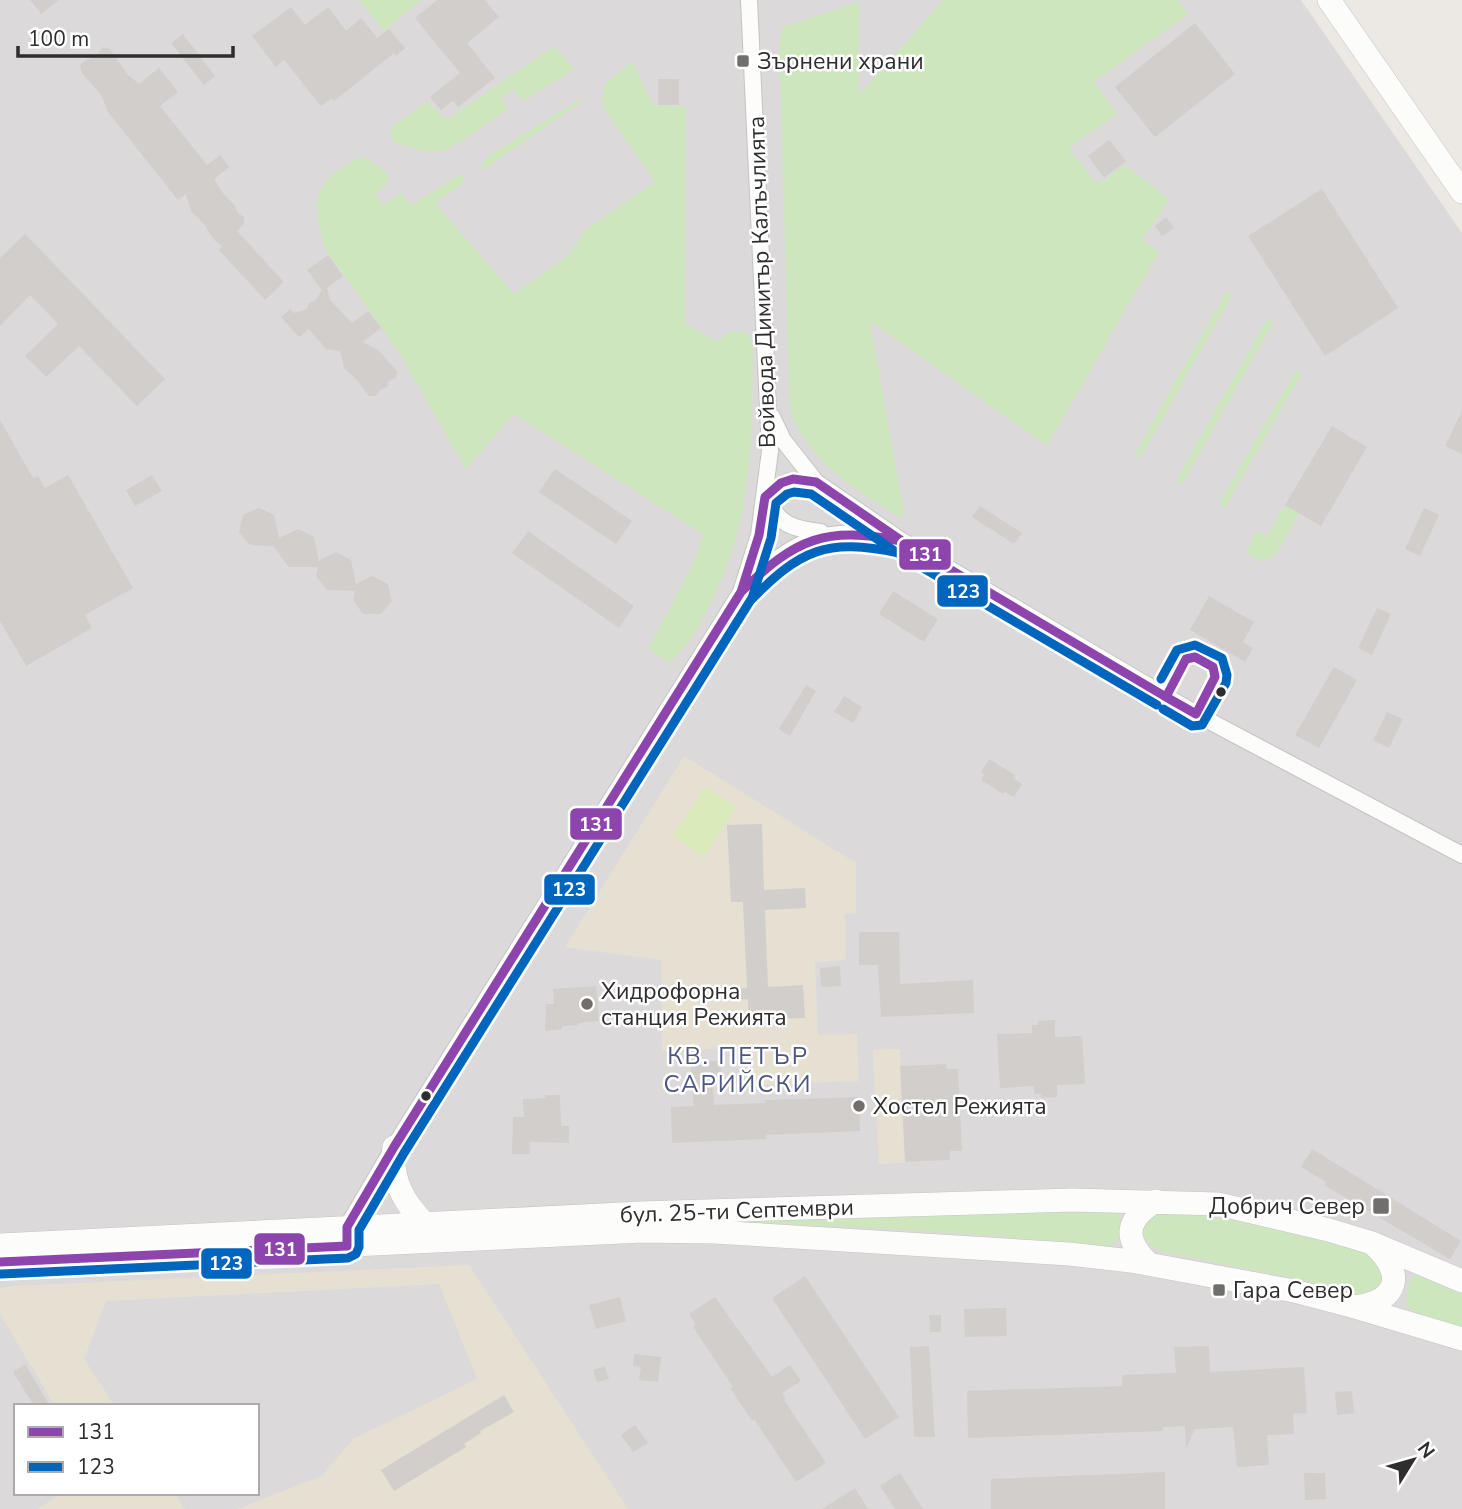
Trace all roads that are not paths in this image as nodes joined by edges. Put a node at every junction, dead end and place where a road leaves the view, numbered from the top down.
1 (749, 0) edge
2 (1329, 0) edge
3 (1462, 192) edge
4 (768, 409) junction
5 (816, 482) junction
6 (765, 497) junction
7 (830, 534) junction
8 (902, 541) junction
9 (741, 592) junction
10 (1462, 855) edge
11 (394, 1147) junction
12 (1156, 1201) junction
13 (426, 1225) junction
14 (347, 1237) junction
15 (1372, 1243) junction
16 (0, 1245) edge
17 (0, 1262) edge
18 (1149, 1264) junction
19 (1462, 1281) edge
20 (1355, 1307) junction
21 (1462, 1339) edge

1 - 4 street, Войвода Димитър Калъчлията
2 - 3 main road
4 - 5 street
4 - 6 street, Войвода Димитър Калъчлията
5 - 6 street
5 - 8 street
6 - 7 street
6 - 9 street, Войвода Димитър Калъчлията
7 - 8 street
7 - 9 street
8 - 10 street
9 - 11 street, Войвода Димитър Калъчлията
11 - 13 main road
11 - 14 street, Войвода Димитър Калъчлията
12 - 13 main road, бул. 25-ти Септември
12 - 15 main road, бул. 25-ти Септември
12 - 18 main road
13 - 14 main road, бул. 25-ти Септември
14 - 16 main road, бул. 25-ти Септември
14 - 17 main road, бул. 25-ти Септември
14 - 18 main road, бул. 25-ти Септември
15 - 19 main road, бул. 25-ти Септември
15 - 20 main road
18 - 20 main road, бул. 25-ти Септември
20 - 21 main road, бул. 25-ти Септември

